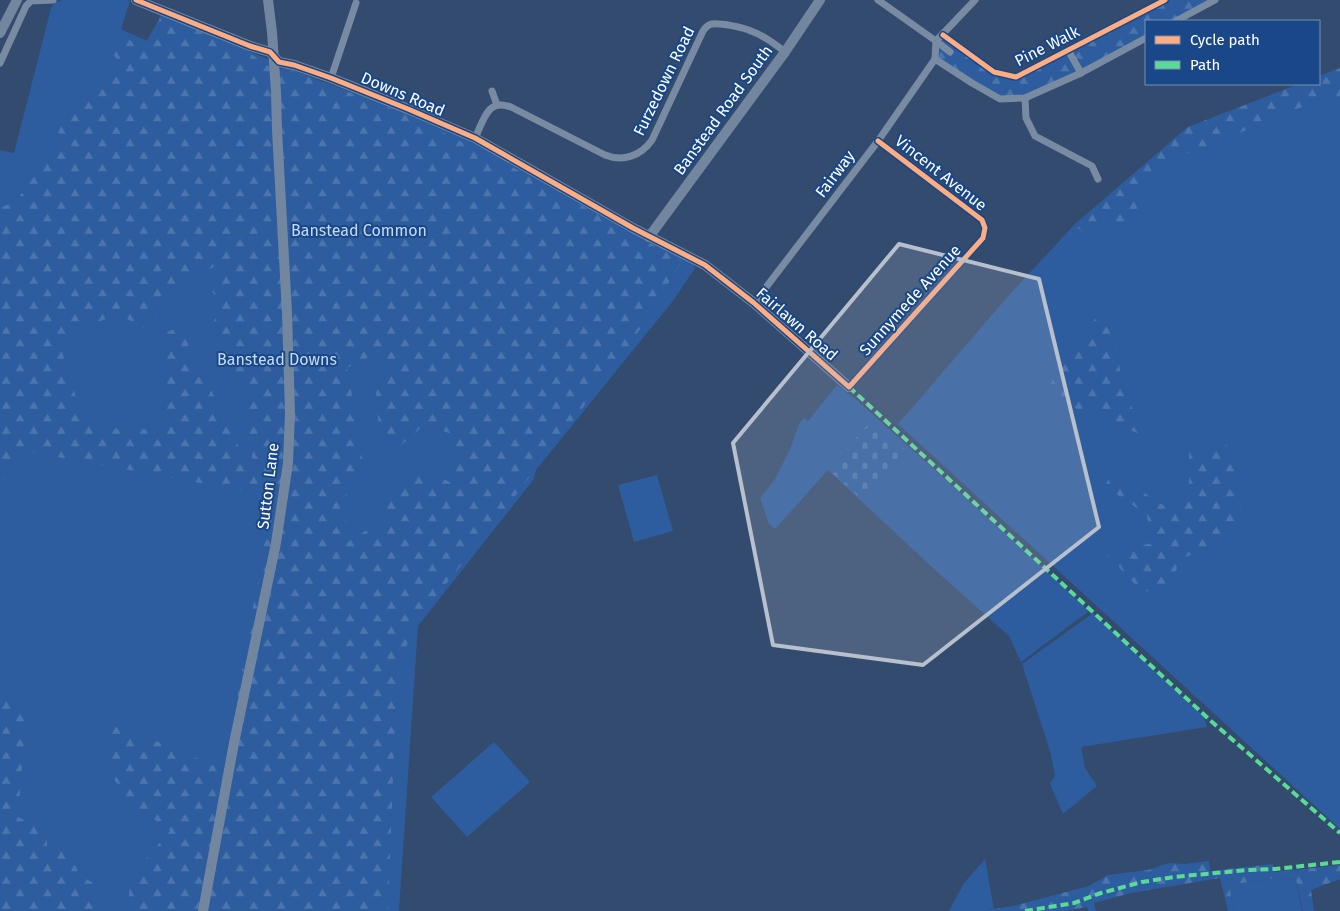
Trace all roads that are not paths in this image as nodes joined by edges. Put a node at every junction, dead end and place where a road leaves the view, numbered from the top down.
1 (17, 0) edge
2 (53, 0) edge
3 (136, 0) edge
4 (268, 0) edge
5 (820, 0) edge
6 (878, 0) edge
7 (975, 0) edge
8 (1166, 0) edge
9 (1215, 0) edge
10 (356, 3) dead end
11 (1178, 20) edge
12 (0, 33) edge
13 (943, 36) junction
14 (1145, 39) edge
15 (936, 41) junction
16 (955, 44) junction
17 (1068, 50) junction
18 (785, 52) junction
19 (950, 52) junction
20 (274, 57) junction
21 (935, 59) junction
22 (0, 63) edge
23 (942, 64) junction
24 (1081, 73) junction
25 (331, 78) junction
26 (492, 91) dead end
27 (1025, 98) junction
28 (497, 105) junction
29 (475, 138) junction
30 (878, 140) junction
31 (1098, 179) dead end
32 (985, 228) joint
33 (649, 237) junction
34 (754, 303) junction
35 (849, 387) joint
36 (203, 911) edge

1 - 12 street
2 - 22 street
3 - 20 street, Downs Road
4 - 20 street, Sutton Lane
5 - 18 street, Banstead Road South
6 - 15 street
7 - 13 street
8 - 17 street, Pine Walk
9 - 11 street
10 - 25 street
13 - 15 street
13 - 16 street, Pine Walk
14 - 24 street
15 - 19 street
15 - 21 street
16 - 17 street, Pine Walk
16 - 19 street
17 - 24 street, Pine Walk
18 - 28 street, Furzedown Road
18 - 33 street, Banstead Road South
19 - 23 street
20 - 25 street, Downs Road
20 - 36 street, Sutton Lane
21 - 23 street
21 - 30 street, Fairway
23 - 27 street
24 - 27 street
25 - 29 street, Downs Road
26 - 28 street
27 - 31 street
28 - 29 street
29 - 33 street, Downs Road
30 - 32 street, Vincent Avenue
30 - 34 street, Fairway
32 - 35 street, Sunnymede Avenue
33 - 34 street, Fairlawn Road
34 - 35 street, Fairlawn Road

